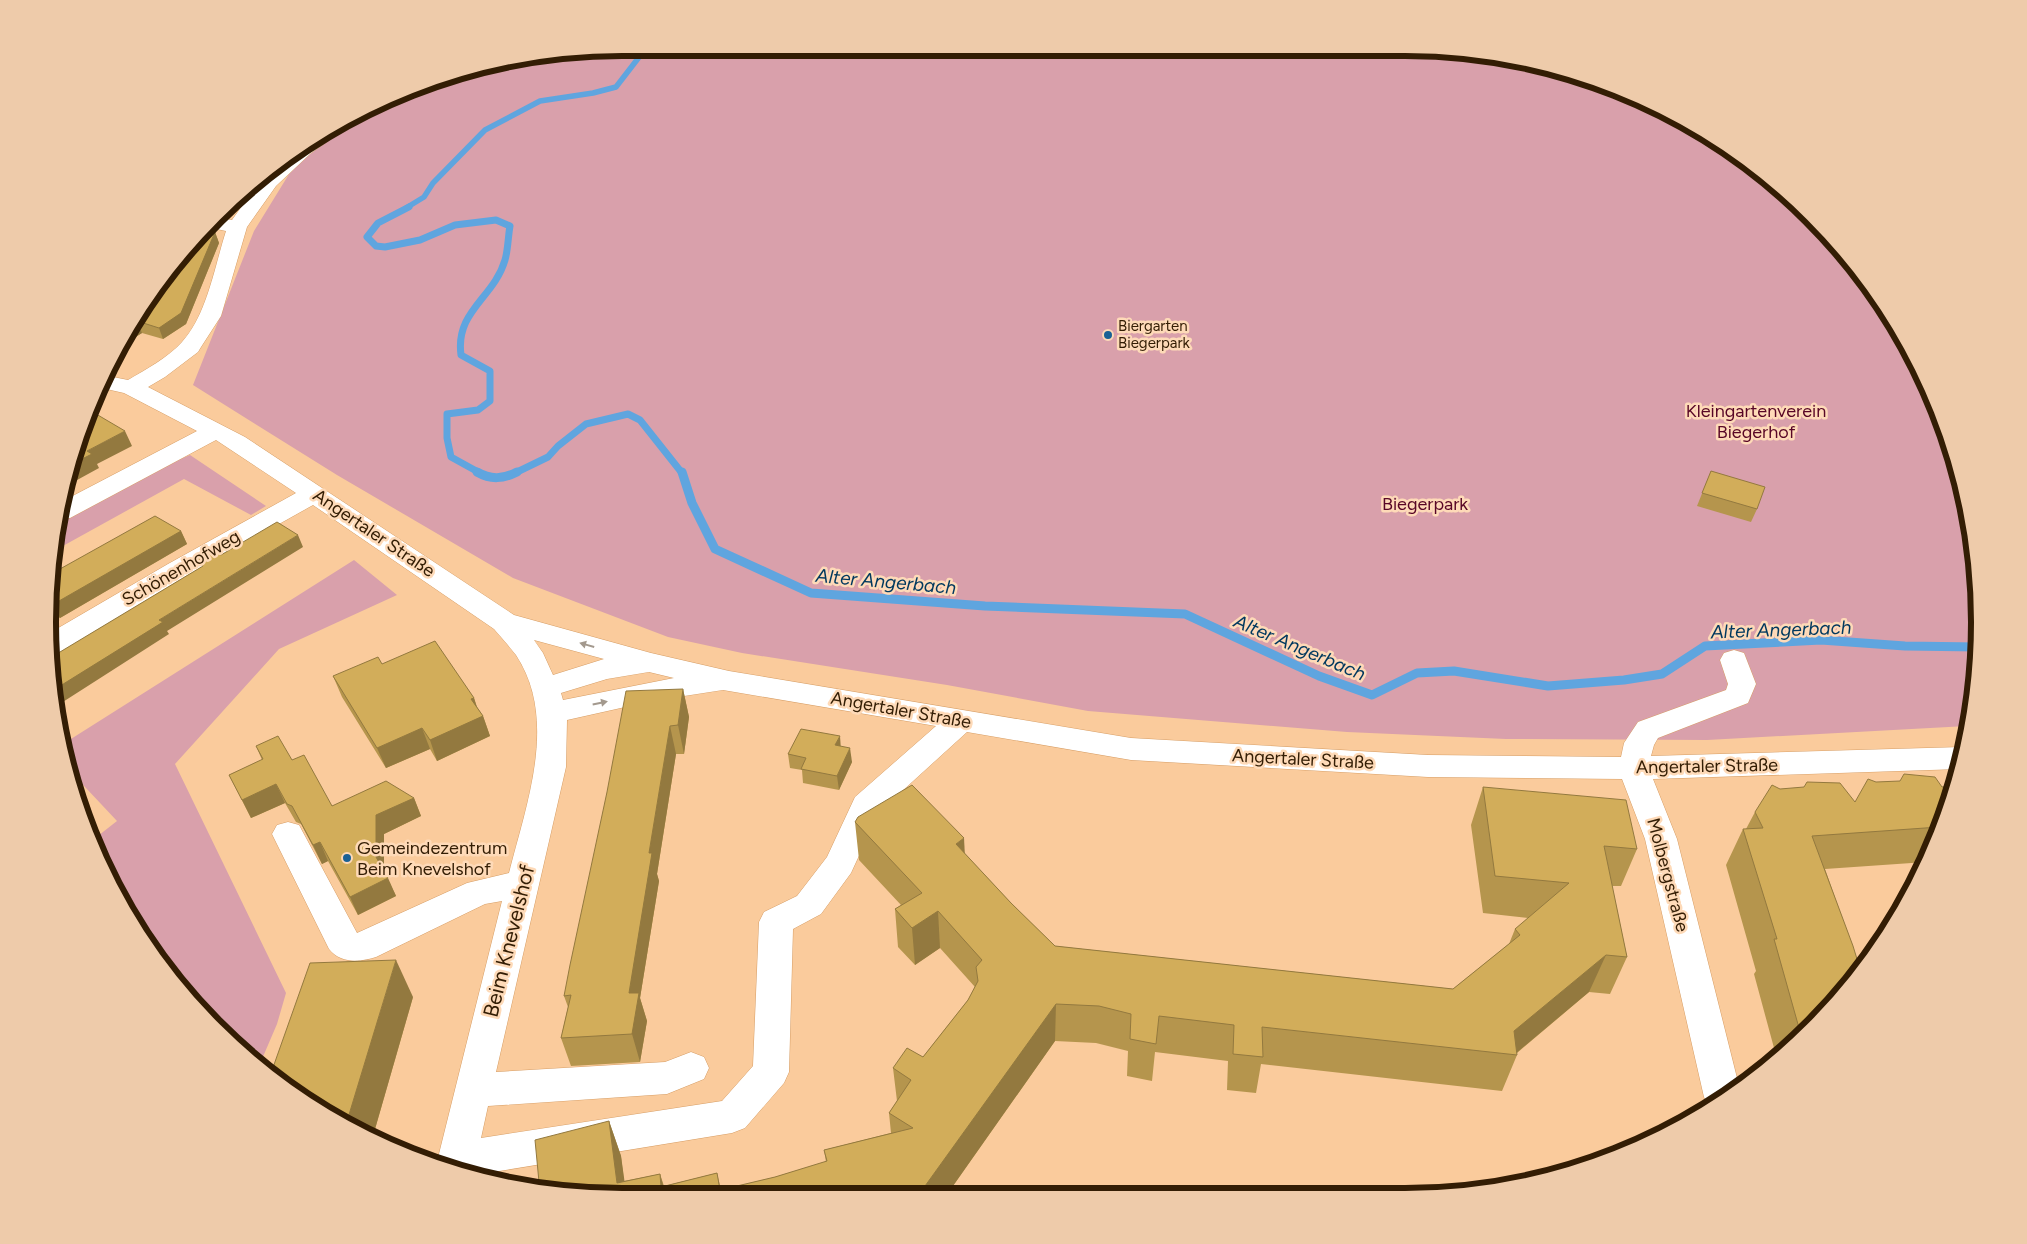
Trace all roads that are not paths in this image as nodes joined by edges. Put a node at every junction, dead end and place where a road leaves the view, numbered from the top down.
1 (281, 171) edge
2 (220, 224) edge
3 (237, 227) junction
4 (110, 383) edge
5 (131, 387) junction
6 (216, 430) junction
7 (315, 493) junction
8 (68, 508) edge
9 (504, 622) junction
10 (57, 641) edge
11 (1734, 660) dead end
12 (651, 663) junction
13 (729, 680) junction
14 (548, 701) junction
15 (962, 720) junction
16 (1953, 758) edge
17 (1633, 768) junction
18 (288, 834) dead end
19 (523, 884) junction
20 (691, 1068) dead end
21 (473, 1090) junction
22 (1721, 1090) edge
23 (455, 1162) edge
24 (459, 1163) edge

1 - 3 street
2 - 3 street
3 - 5 street
4 - 5 street, Angertaler Straße
5 - 6 street, Angertaler Straße
6 - 7 street, Angertaler Straße
6 - 8 street
7 - 9 street, Angertaler Straße
7 - 10 street, Schönenhofweg
12 -> 9 street, Angertaler Straße
9 - 14 street, Beim Knevelshof
11 - 17 street
12 - 13 street, Angertaler Straße
12 - 14 street, Angertaler Straße
14 -> 13 street
13 - 15 street, Angertaler Straße
14 - 19 street, Beim Knevelshof
15 - 17 street, Angertaler Straße
15 - 24 street
16 - 17 street, Angertaler Straße
17 - 22 street, Molbergstraße
18 - 19 street
19 - 21 street, Beim Knevelshof
20 - 21 street
21 - 23 street, Beim Knevelshof

